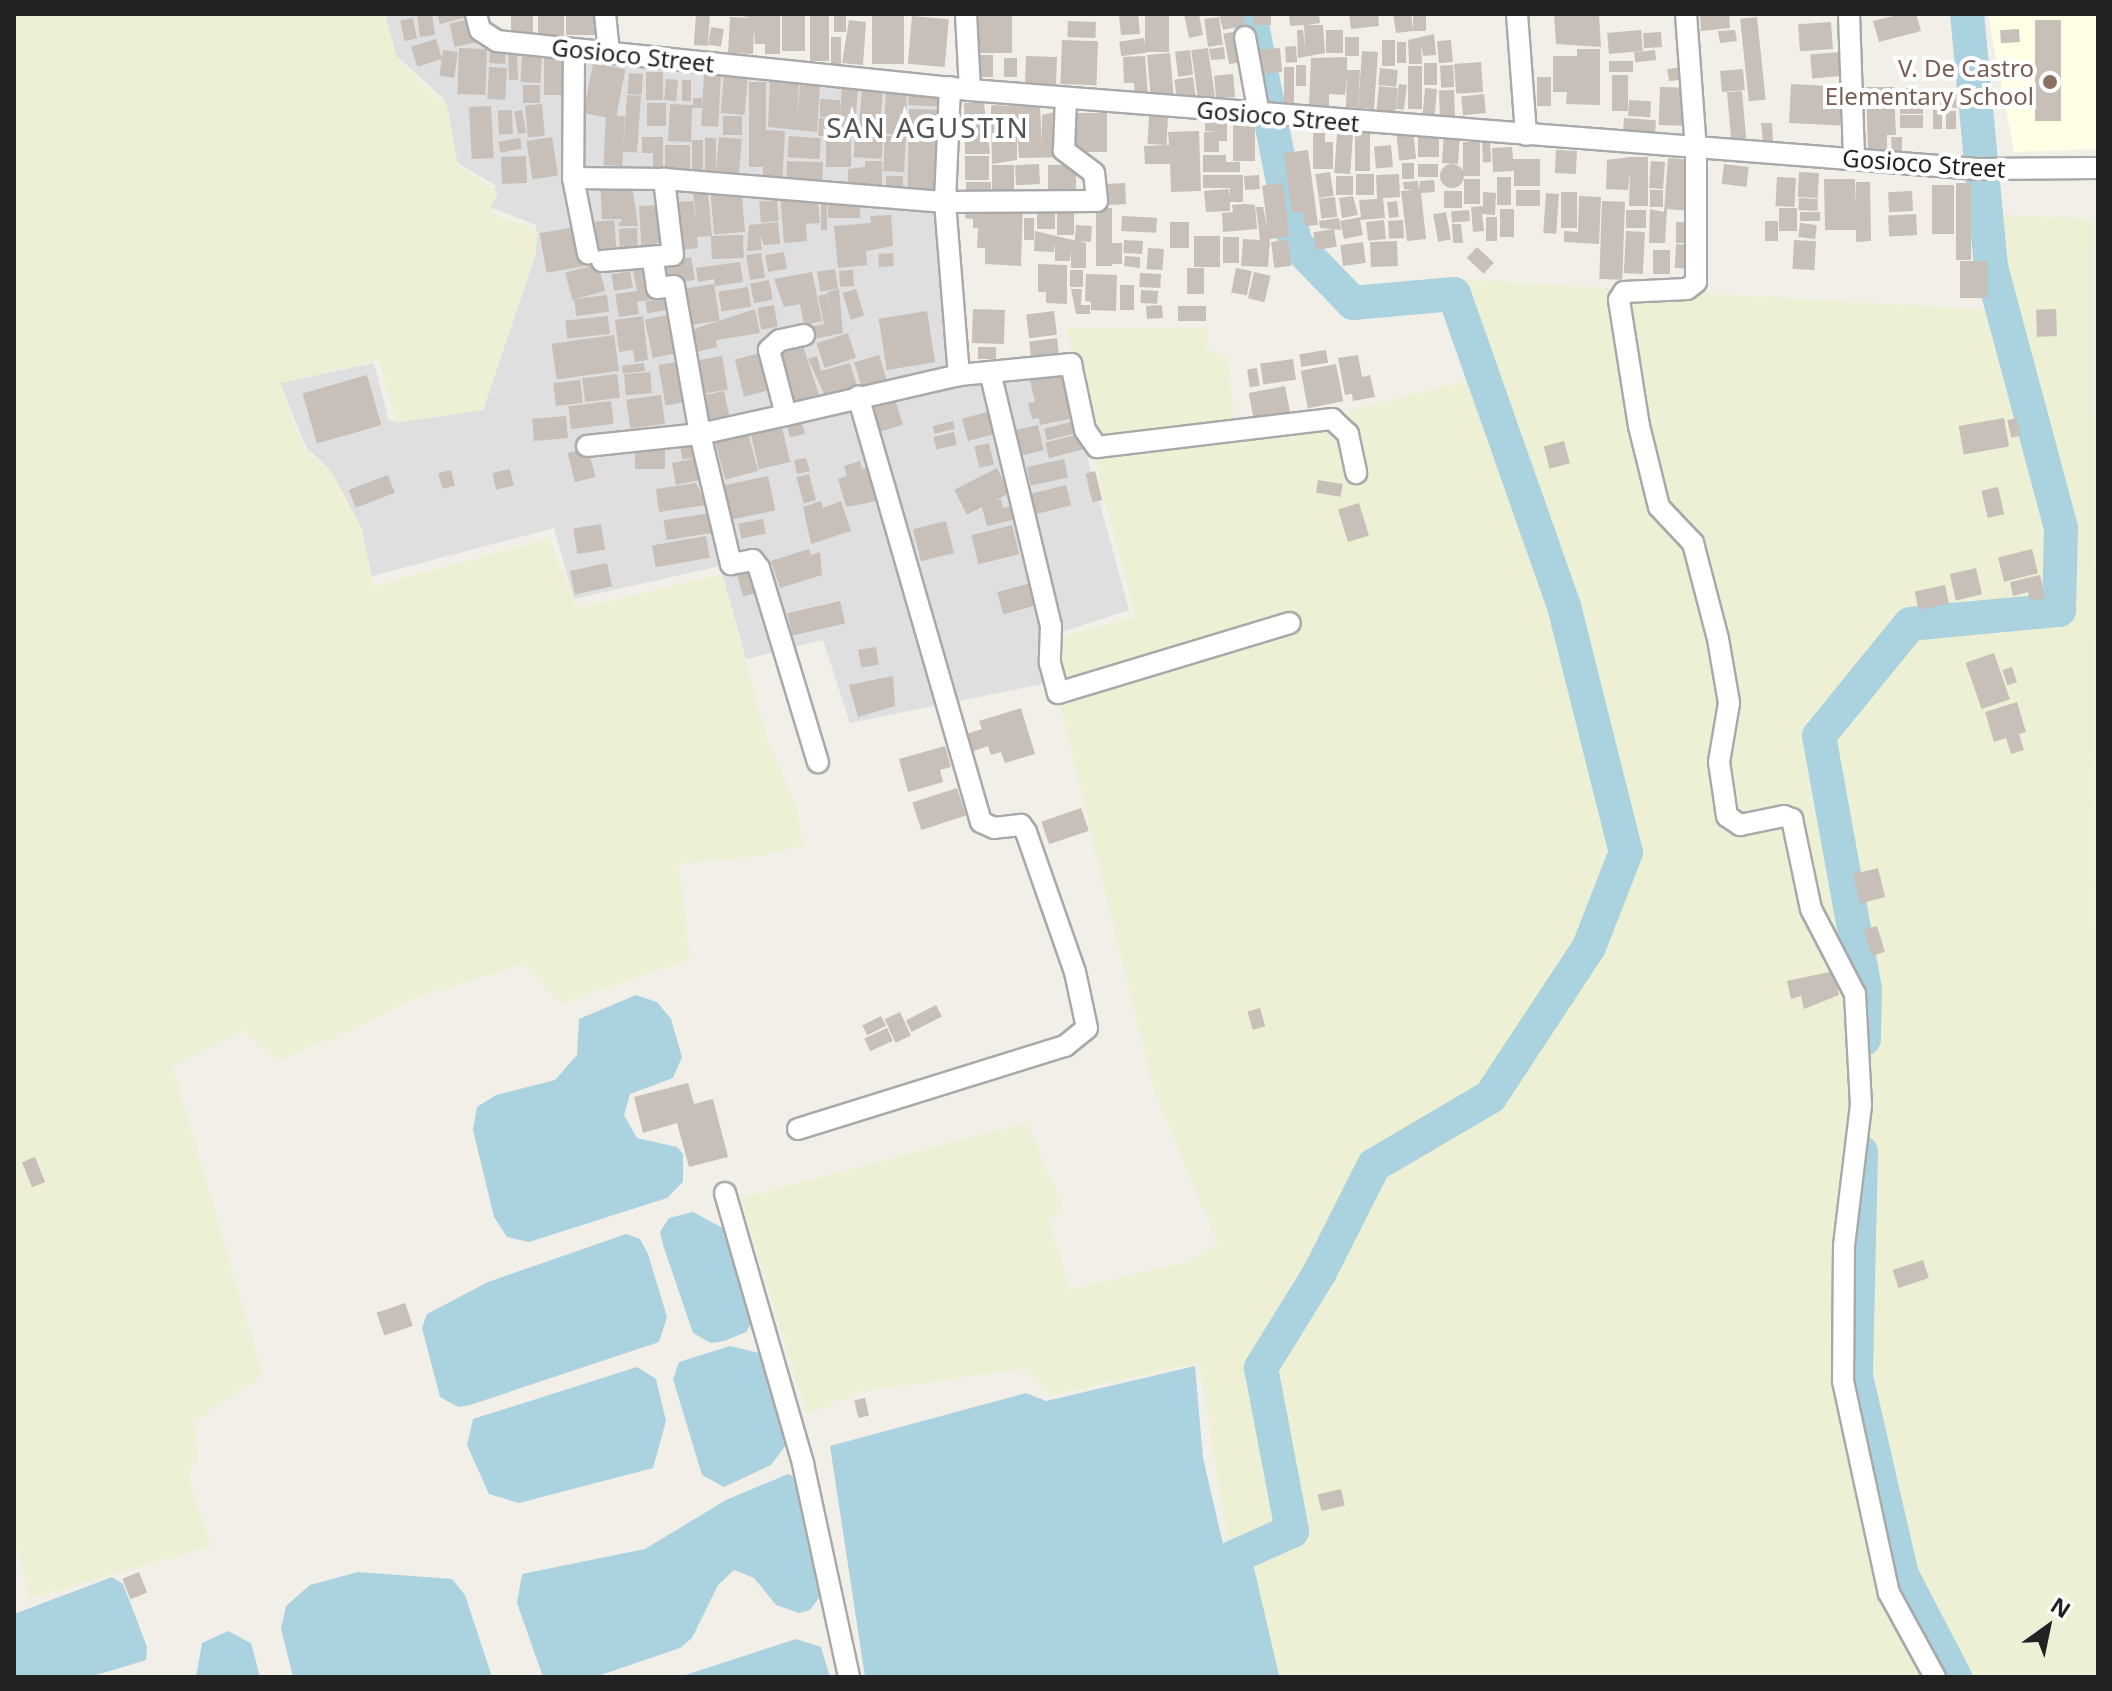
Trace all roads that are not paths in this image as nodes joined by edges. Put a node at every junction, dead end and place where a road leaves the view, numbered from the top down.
1 (476, 14) edge
2 (605, 14) edge
3 (966, 14) edge
4 (1517, 14) edge
5 (1686, 14) edge
6 (1849, 14) edge
7 (1245, 37) dead end
8 (574, 50) junction
9 (609, 52) junction
10 (960, 88) junction
11 (1066, 98) junction
12 (1266, 115) junction
13 (1526, 135) junction
14 (1696, 149) junction
15 (1854, 158) junction
16 (2098, 168) edge
17 (573, 178) junction
18 (664, 179) junction
19 (945, 202) junction
20 (653, 259) junction
21 (804, 335) dead end
22 (990, 372) junction
23 (959, 375) junction
24 (858, 396) junction
25 (786, 415) junction
26 (700, 434) junction
27 (587, 446) dead end
28 (1356, 473) dead end
29 (1290, 623) dead end
30 (818, 762) dead end
31 (798, 1129) dead end
32 (725, 1193) dead end
33 (849, 1677) edge
34 (1935, 1677) edge

1 - 8 street, Gosioco Street
2 - 9 street
3 - 10 street
4 - 13 street
5 - 14 street
6 - 15 street
7 - 12 street
8 - 9 street, Gosioco Street
8 - 17 street
9 - 10 street, Gosioco Street
10 - 11 street, Gosioco Street
10 - 19 street
11 - 12 street, Gosioco Street
11 - 19 street
12 - 13 street, Gosioco Street
13 - 14 street, Gosioco Street
14 - 15 street, Gosioco Street
14 - 34 street
15 - 16 street, Gosioco Street
17 - 18 street
17 - 20 street
18 - 19 street
18 - 20 street
19 - 23 street
20 - 26 street
21 - 25 street
22 - 23 street
22 - 28 street
22 - 29 street
23 - 24 street
24 - 25 street
24 - 31 street
25 - 26 street
26 - 27 street
26 - 30 street
32 - 33 street

